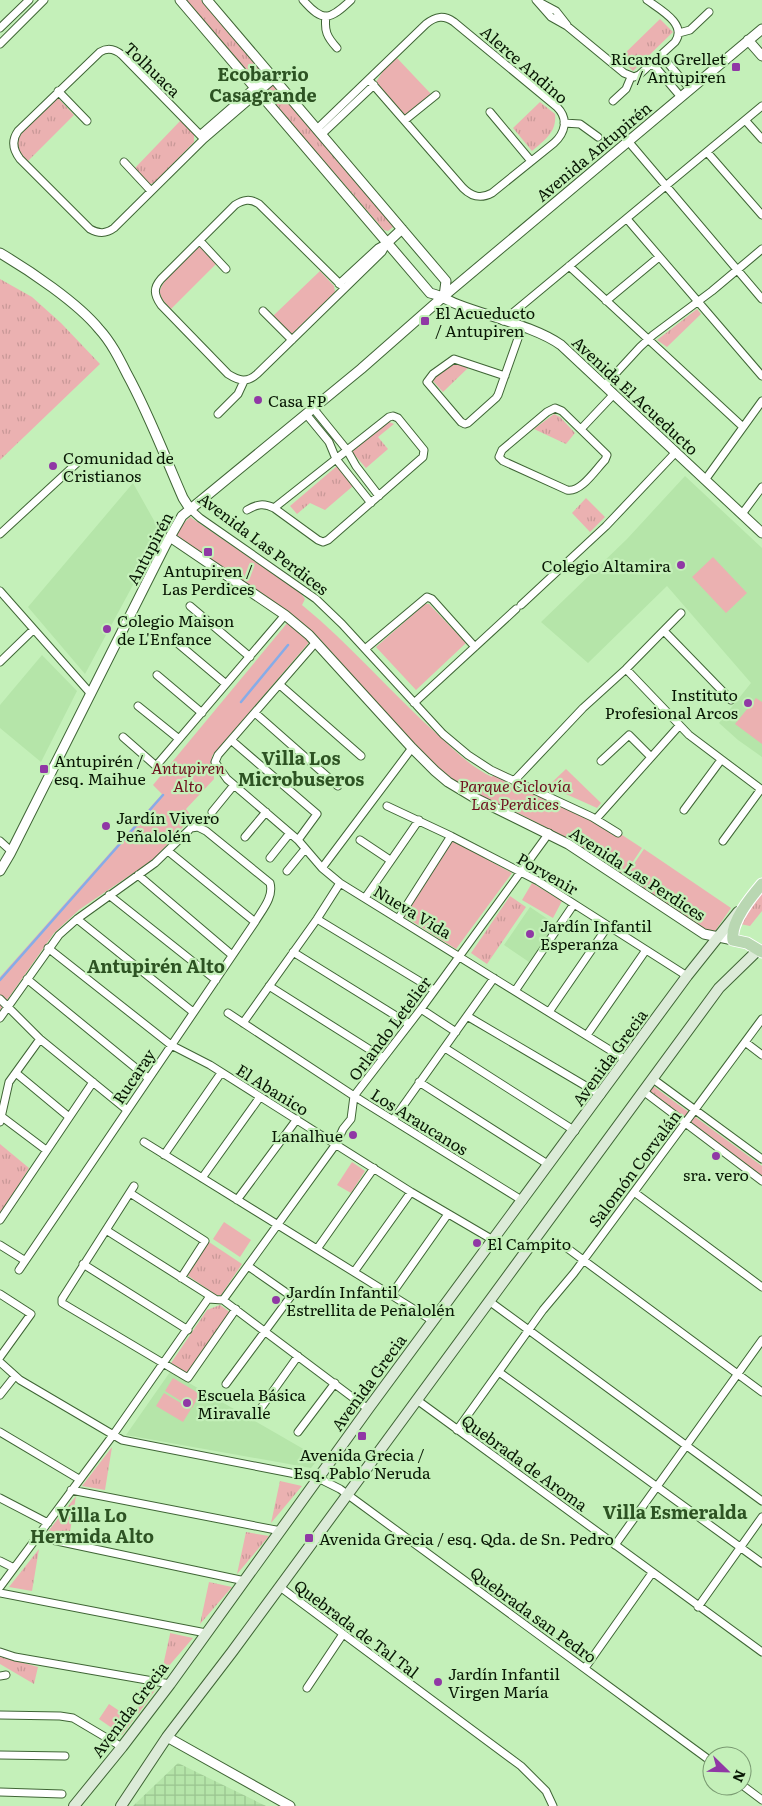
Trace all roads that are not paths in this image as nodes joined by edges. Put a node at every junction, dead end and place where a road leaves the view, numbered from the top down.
1 (29, 0) edge
2 (44, 0) edge
3 (180, 0) edge
4 (207, 0) edge
5 (303, 0) edge
6 (351, 0) edge
7 (647, 0) edge
8 (537, 1) edge
9 (709, 12) dead end
10 (326, 16) junction
11 (0, 28) edge
12 (762, 29) edge
13 (679, 33) junction
14 (748, 40) junction
15 (0, 44) edge
16 (337, 48) dead end
17 (661, 55) junction
18 (762, 56) edge
19 (652, 63) junction
20 (272, 76) junction
21 (631, 77) junction
22 (371, 82) junction
23 (257, 89) junction
24 (690, 89) junction
25 (58, 91) junction
26 (436, 95) dead end
27 (681, 97) junction
28 (614, 100) dead end
29 (762, 106) edge
30 (490, 112) dead end
31 (405, 120) junction
32 (745, 120) junction
33 (87, 121) dead end
34 (564, 123) junction
35 (319, 131) junction
36 (202, 137) junction
37 (598, 137) dead end
38 (762, 139) edge
39 (628, 141) junction
40 (707, 152) junction
41 (531, 161) junction
42 (124, 162) dead end
43 (666, 186) junction
44 (151, 191) junction
45 (762, 215) edge
46 (626, 219) junction
47 (402, 229) junction
48 (200, 241) junction
49 (387, 243) junction
50 (762, 249) edge
51 (0, 253) edge
52 (659, 256) junction
53 (570, 266) junction
54 (226, 269) dead end
55 (737, 270) junction
56 (342, 286) junction
57 (444, 296) junction
58 (762, 299) edge
59 (606, 301) junction
60 (697, 301) junction
61 (263, 311) dead end
62 (503, 320) junction
63 (522, 327) junction
64 (292, 340) junction
65 (648, 340) junction
66 (505, 376) junction
67 (762, 376) edge
68 (244, 381) junction
69 (605, 386) junction
70 (614, 394) junction
71 (762, 401) edge
72 (310, 411) junction
73 (218, 414) dead end
74 (743, 427) junction
75 (581, 429) junction
76 (347, 450) junction
77 (676, 452) junction
78 (336, 459) junction
79 (76, 464) dead end
80 (705, 480) junction
81 (762, 487) edge
82 (379, 496) junction
83 (371, 503) junction
84 (274, 508) junction
85 (190, 509) junction
86 (247, 510) dead end
87 (742, 514) junction
88 (762, 533) edge
89 (0, 534) edge
90 (170, 537) junction
91 (0, 591) edge
92 (190, 606) dead end
93 (682, 613) dead end
94 (285, 616) junction
95 (33, 630) junction
96 (664, 631) junction
97 (175, 641) dead end
98 (316, 642) junction
99 (475, 647) junction
100 (365, 649) junction
101 (250, 657) junction
102 (0, 662) edge
103 (626, 669) junction
104 (157, 675) dead end
105 (226, 684) junction
106 (280, 684) junction
107 (91, 694) junction
108 (730, 700) dead end
109 (414, 703) junction
110 (138, 706) dead end
111 (202, 713) junction
112 (254, 713) junction
113 (679, 726) junction
114 (123, 737) dead end
115 (179, 739) junction
116 (231, 740) junction
117 (412, 748) junction
118 (361, 756) dead end
119 (651, 757) junction
120 (720, 760) junction
121 (601, 761) dead end
122 (514, 781) junction
123 (234, 785) junction
124 (338, 786) dead end
125 (762, 790) edge
126 (387, 806) dead end
127 (684, 810) dead end
128 (212, 812) dead end
129 (266, 812) junction
130 (596, 819) junction
131 (418, 820) junction
132 (290, 833) junction
133 (549, 833) junction
134 (618, 833) dead end
135 (451, 836) junction
136 (245, 837) dead end
137 (298, 840) junction
138 (360, 840) dead end
139 (0, 841) edge
140 (723, 841) dead end
141 (305, 849) junction
142 (168, 851) junction
143 (12, 852) junction
144 (270, 858) dead end
145 (390, 860) junction
146 (322, 868) junction
147 (0, 871) edge
148 (287, 871) dead end
149 (520, 872) junction
150 (138, 875) junction
151 (340, 883) junction
152 (762, 884) edge
153 (110, 896) junction
154 (751, 897) junction
155 (365, 898) junction
156 (574, 904) junction
157 (78, 919) junction
158 (317, 919) junction
159 (398, 919) junction
160 (255, 922) junction
161 (608, 926) junction
162 (717, 938) junction
163 (732, 940) junction
164 (48, 948) junction
165 (761, 949) edge
166 (646, 950) junction
167 (293, 952) junction
168 (232, 955) junction
169 (459, 956) junction
170 (687, 976) junction
171 (27, 978) junction
172 (494, 978) junction
173 (216, 980) junction
174 (269, 986) junction
175 (434, 990) junction
176 (515, 991) junction
177 (0, 999) edge
178 (7, 1008) junction
179 (421, 1009) junction
180 (193, 1012) junction
181 (549, 1012) junction
182 (228, 1014) dead end
183 (467, 1016) junction
184 (0, 1018) edge
185 (762, 1019) edge
186 (243, 1023) junction
187 (409, 1024) junction
188 (456, 1032) junction
189 (587, 1035) junction
190 (40, 1039) junction
191 (745, 1042) junction
192 (171, 1045) junction
193 (445, 1048) junction
194 (762, 1055) edge
195 (383, 1058) junction
196 (626, 1060) junction
197 (16, 1073) junction
198 (221, 1073) junction
199 (148, 1078) junction
200 (653, 1079) junction
201 (93, 1082) junction
202 (419, 1082) junction
203 (644, 1091) junction
204 (602, 1095) junction
205 (354, 1096) junction
206 (260, 1097) junction
207 (127, 1110) junction
208 (695, 1110) junction
209 (69, 1117) junction
210 (1, 1119) edge
211 (297, 1119) junction
212 (393, 1120) junction
213 (685, 1123) junction
214 (575, 1131) junction
215 (144, 1142) dead end
216 (336, 1144) junction
217 (46, 1150) junction
218 (164, 1155) junction
219 (762, 1159) edge
220 (549, 1165) junction
221 (374, 1168) junction
222 (202, 1178) junction
223 (762, 1181) edge
224 (134, 1186) dead end
225 (411, 1192) junction
226 (634, 1192) junction
227 (130, 1193) junction
228 (237, 1200) junction
229 (523, 1201) junction
230 (448, 1214) junction
231 (0, 1220) edge
232 (278, 1225) junction
233 (106, 1230) junction
234 (493, 1240) junction
235 (0, 1245) edge
236 (567, 1248) dead end
237 (317, 1249) junction
238 (24, 1260) junction
239 (583, 1260) junction
240 (84, 1264) junction
241 (248, 1266) junction
242 (19, 1270) dead end
243 (354, 1272) junction
244 (181, 1278) junction
245 (762, 1287) edge
246 (0, 1294) edge
247 (391, 1295) junction
248 (219, 1300) junction
249 (489, 1301) junction
250 (236, 1309) junction
251 (433, 1321) junction
252 (188, 1330) junction
253 (529, 1330) junction
254 (265, 1331) junction
255 (762, 1340) edge
256 (0, 1343) edge
257 (7, 1347) junction
258 (298, 1356) junction
259 (0, 1357) edge
260 (0, 1362) edge
261 (164, 1364) junction
262 (499, 1372) junction
263 (737, 1374) junction
264 (15, 1376) junction
265 (335, 1383) junction
266 (226, 1384) dead end
267 (762, 1392) edge
268 (0, 1395) edge
269 (417, 1400) junction
270 (261, 1408) dead end
271 (368, 1409) junction
272 (457, 1430) junction
273 (0, 1432) edge
274 (298, 1432) dead end
275 (113, 1435) junction
276 (688, 1446) junction
277 (79, 1479) junction
278 (318, 1479) junction
279 (658, 1487) junction
280 (71, 1490) junction
281 (344, 1491) junction
282 (0, 1498) edge
283 (762, 1501) edge
284 (762, 1517) edge
285 (48, 1524) junction
286 (282, 1530) junction
287 (38, 1537) junction
288 (615, 1546) junction
289 (741, 1547) junction
290 (0, 1561) edge
291 (762, 1563) edge
292 (14, 1568) junction
293 (652, 1573) junction
294 (244, 1581) junction
295 (0, 1586) edge
296 (280, 1587) junction
297 (0, 1594) edge
298 (698, 1607) junction
299 (206, 1633) junction
300 (343, 1634) junction
301 (0, 1652) edge
302 (762, 1652) edge
303 (585, 1668) junction
304 (170, 1684) junction
305 (307, 1688) dead end
306 (0, 1715) edge
307 (168, 1737) junction
308 (122, 1746) junction
309 (0, 1754) edge
310 (702, 1755) edge
311 (65, 1756) dead end
312 (0, 1792) edge
313 (62, 1794) dead end
314 (74, 1806) edge
315 (121, 1806) edge
316 (290, 1806) edge
317 (553, 1806) edge

1 - 11 street
2 - 15 street
3 - 23 street, Avenida El Acueducto
4 - 20 street
5 - 10 street
6 - 10 street
7 - 13 street
8 - 21 street
9 - 13 street
10 - 16 street
12 - 14 street, Avenida Antupirén
13 - 17 street
14 - 18 street
14 - 24 street, Avenida Antupirén
17 - 19 street
17 - 24 street
19 - 21 street
19 - 27 street
20 - 23 street
20 - 35 street
21 - 28 street
22 - 31 street, Alerce Andino
22 - 34 street, Alerce Andino
22 - 35 street, Alerce Andino
23 - 36 street
23 - 49 street, Avenida El Acueducto
24 - 27 street, Avenida Antupirén
25 - 33 street
25 - 36 street, Tolhuaca
25 - 44 street, Tolhuaca
26 - 31 street
27 - 39 street, Avenida Antupirén
29 - 32 street
30 - 41 street
31 - 41 street, Alerce Andino
32 - 38 street
32 - 40 street
34 - 37 street
34 - 41 street, Alerce Andino
35 - 47 street
36 - 44 street, Tolhuaca
39 - 43 street
39 - 57 street, Avenida Antupirén
40 - 43 street
40 - 45 street
42 - 44 street
43 - 46 street
43 - 55 street
46 - 52 street
46 - 53 street
47 - 49 street
47 - 57 street
48 - 54 street
48 - 56 street
48 - 68 street
49 - 56 street
49 - 57 street, Avenida El Acueducto
50 - 55 street
51 - 85 street, Avenida Las Perdices
52 - 59 street
52 - 60 street
53 - 59 street
53 - 62 street
55 - 58 street
55 - 60 street
56 - 64 street
57 - 62 street, Avenida El Acueducto
57 - 72 street, Antupirén
59 - 65 street
60 - 65 street
60 - 67 street
61 - 64 street
62 - 63 street, Avenida El Acueducto
63 - 66 street
63 - 69 street, Avenida El Acueducto
64 - 68 street
65 - 69 street
65 - 74 street
66 - 66 street
68 - 73 street
69 - 70 street, Avenida El Acueducto
70 - 75 street
70 - 77 street, Avenida El Acueducto
71 - 74 street
72 - 76 street
72 - 78 street
72 - 85 street, Antupirén
74 - 80 street
75 - 75 street
76 - 78 street
76 - 82 street
76 - 82 street
77 - 80 street, Avenida El Acueducto
77 - 99 street
78 - 83 street
78 - 84 street
79 - 89 street
80 - 87 street, Avenida El Acueducto
81 - 87 street
82 - 83 street
83 - 84 street
84 - 86 street
85 - 90 street, Antupirén
85 - 100 street, Avenida Las Perdices
87 - 88 street, Avenida El Acueducto
90 - 94 street, Avenida Las Perdices
90 - 107 street, Antupirén
91 - 95 street
92 - 101 street
93 - 96 street
94 - 98 street, Avenida Las Perdices
94 - 101 street
95 - 102 street
95 - 107 street
96 - 103 street
96 - 108 street
97 - 105 street
98 - 106 street
98 - 117 street, Avenida Las Perdices
99 - 100 street
99 - 109 street
100 - 109 street, Avenida Las Perdices
101 - 105 street
103 - 113 street
103 - 122 street
104 - 111 street
105 - 111 street
106 - 112 street
106 - 118 street
107 - 143 street, Antupirén
109 - 122 street, Avenida Las Perdices
110 - 115 street
111 - 115 street
112 - 116 street
112 - 124 street
113 - 119 street
113 - 120 street
114 - 115 street
116 - 123 street, Nueva Vida
116 - 137 street
117 - 133 street, Avenida Las Perdices
117 - 146 street
119 - 121 street
119 - 130 street
120 - 125 street
120 - 127 street
122 - 130 street, Avenida Las Perdices
123 - 128 street
123 - 129 street, Nueva Vida
125 - 140 street
126 - 131 street, Porvenir
129 - 132 street, Nueva Vida
129 - 136 street
130 - 134 street, Avenida Las Perdices
131 - 135 street, Porvenir
131 - 145 street
132 - 137 street, Nueva Vida
132 - 144 street
133 - 149 street, Orlando Letelier
133 - 162 street, Avenida Las Perdices
135 - 149 street, Porvenir
135 - 159 street
137 - 141 street, Nueva Vida
138 - 145 street
139 - 143 street
141 - 146 street, Nueva Vida
141 - 148 street
142 - 150 street
142 - 160 street
142 - 160 street, Rucaray
143 - 147 street, Antupirén
145 - 155 street
146 - 151 street, Nueva Vida
149 - 156 street, Porvenir
149 - 169 street, Orlando Letelier
150 - 153 street
150 - 168 street
151 - 155 street, Nueva Vida
151 - 158 street
152 - 154 main road, Avenida Grecia
153 - 157 street
153 - 173 street
154 - 162 main road, Avenida Grecia
154 - 163 main road
155 - 159 street, Nueva Vida
156 - 161 street, Porvenir
156 - 176 street
157 - 164 street
157 - 180 street
158 - 167 street
158 - 175 street
159 - 169 street, Nueva Vida
160 - 168 street, Rucaray
161 - 166 street, Porvenir
161 - 181 street
162 - 163 street, Avenida Las Perdices
162 - 170 main road, Avenida Grecia
163 - 165 main road
164 - 171 street
164 - 192 street, El Abanico
165 - 200 main road
166 - 170 street, Porvenir
166 - 189 street
167 - 174 street
167 - 187 street
168 - 173 street, Rucaray
169 - 172 street, Nueva Vida
169 - 175 street, Orlando Letelier
170 - 196 main road, Avenida Grecia
171 - 178 street
171 - 199 street
172 - 176 street, Nueva Vida
172 - 183 street
173 - 180 street, Rucaray
174 - 186 street
174 - 195 street
175 - 179 street, Orlando Letelier
176 - 181 street, Nueva Vida
177 - 178 street
178 - 184 street
178 - 190 street
179 - 187 street, Orlando Letelier
179 - 188 street
180 - 192 street, Rucaray
181 - 189 street, Nueva Vida
182 - 186 street, Los Araucanos
183 - 188 street
183 - 204 street
185 - 191 street, Salomón Corvalán
186 - 205 street, Los Araucanos
187 - 195 street, Orlando Letelier
188 - 193 street
189 - 196 street, Nueva Vida
190 - 197 street
190 - 201 street
191 - 194 street
191 - 208 street, Salomón Corvalán
192 - 198 street, El Abanico
192 - 199 street, Rucaray
193 - 202 street
193 - 214 street
195 - 205 street, Orlando Letelier
196 - 204 main road, Avenida Grecia
197 - 209 street
197 - 210 street
198 - 206 street, El Abanico
198 - 218 street
199 - 207 street, Rucaray
200 - 203 main road
200 - 208 street
201 - 207 street
201 - 209 street
202 - 212 street
202 - 220 street
203 - 213 street
203 - 249 main road
204 - 214 main road, Avenida Grecia
205 - 212 street, Los Araucanos
205 - 216 street, Orlando Letelier
206 - 211 street, El Abanico
206 - 222 street
207 - 238 street, Rucaray
208 - 213 street, Salomón Corvalán
208 - 219 street
209 - 217 street
210 - 217 street
211 - 216 street, El Abanico
211 - 228 street
212 - 229 street, Los Araucanos
213 - 223 street
213 - 226 street, Salomón Corvalán
214 - 220 main road, Avenida Grecia
215 - 218 street
216 - 221 street, El Abanico
216 - 232 street, Orlando Letelier
217 - 231 street
218 - 222 street
220 - 229 main road, Avenida Grecia
221 - 225 street, El Abanico
221 - 237 street
222 - 228 street
224 - 227 street
225 - 230 street, El Abanico
225 - 243 street
226 - 239 street, Salomón Corvalán
226 - 245 street
227 - 233 street
227 - 244 street
228 - 232 street
229 - 234 main road, Avenida Grecia
230 - 234 street, El Abanico
230 - 247 street
232 - 237 street
232 - 241 street, Orlando Letelier
233 - 240 street
233 - 244 street
234 - 251 main road, Avenida Grecia
235 - 238 street
236 - 239 street
237 - 243 street
238 - 242 street, Rucaray
239 - 253 street, Salomón Corvalán
239 - 263 street
240 - 252 street
240 - 261 street
241 - 248 street, Orlando Letelier
241 - 254 street
243 - 247 street
244 - 248 street
246 - 257 street
247 - 251 street
248 - 250 street
248 - 252 street, Orlando Letelier
249 - 253 street
249 - 269 main road
250 - 254 street
250 - 261 street
251 - 271 main road, Avenida Grecia
252 - 261 street
253 - 262 street, Salomón Corvalán
253 - 276 street
254 - 258 street
254 - 266 street
255 - 263 street
256 - 257 street
257 - 259 street
258 - 265 street
258 - 270 street
260 - 264 street, Quebrada san Pedro
261 - 275 street
262 - 272 street, Salomón Corvalán
262 - 279 street
263 - 267 street
263 - 276 street
264 - 268 street
264 - 275 street, Quebrada san Pedro
265 - 271 street
265 - 274 street
269 - 272 street, Quebrada de Aroma
269 - 281 main road
271 - 278 main road, Avenida Grecia
272 - 288 street, Quebrada de Aroma
273 - 277 street
275 - 277 street
275 - 278 street, Quebrada san Pedro
276 - 279 street
276 - 283 street
277 - 280 street
278 - 281 street, Quebrada san Pedro
278 - 286 main road, Avenida Grecia
279 - 288 street
279 - 289 street
280 - 285 street
280 - 286 street
281 - 296 main road
281 - 303 street, Quebrada san Pedro
282 - 285 street
284 - 289 street
285 - 287 street
286 - 294 main road, Avenida Grecia
287 - 292 street
287 - 294 street
288 - 293 street, Quebrada de Aroma
289 - 291 street
289 - 298 street
290 - 292 street
292 - 295 street
293 - 298 street, Quebrada de Aroma
293 - 303 street
294 - 299 main road, Avenida Grecia
296 - 300 street, Quebrada de Tal Tal
296 - 307 main road
297 - 299 street
298 - 302 street, Quebrada de Aroma
299 - 304 main road, Avenida Grecia
300 - 305 street
300 - 317 street, Quebrada de Tal Tal
301 - 304 street
303 - 310 street, Quebrada san Pedro
304 - 308 main road, Avenida Grecia
306 - 308 street
307 - 315 main road
307 - 316 street
308 - 314 main road, Avenida Grecia
309 - 311 street
312 - 313 street

